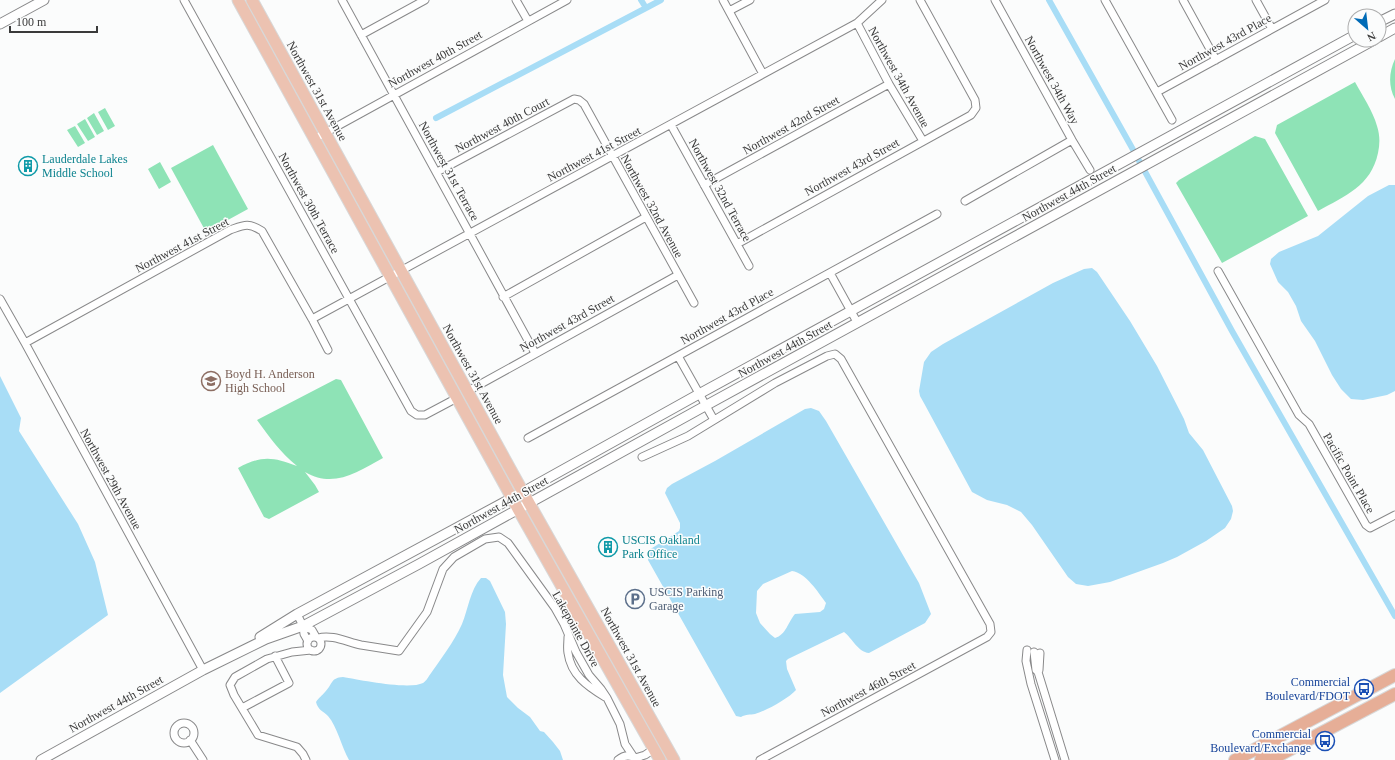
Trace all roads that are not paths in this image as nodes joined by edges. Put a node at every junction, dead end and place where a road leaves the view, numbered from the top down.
1 (44, 0) edge
2 (184, 0) edge
3 (238, 0) edge
4 (252, 0) edge
5 (342, 0) edge
6 (426, 0) edge
7 (516, 0) edge
8 (567, 0) edge
9 (723, 0) edge
10 (750, 0) edge
11 (882, 0) edge
12 (920, 0) edge
13 (995, 0) edge
14 (1105, 0) edge
15 (1182, 0) edge
16 (1256, 0) edge
17 (1325, 0) edge
18 (729, 11) junction
19 (528, 21) junction
20 (857, 23) junction
21 (0, 24) edge
22 (1272, 29) junction
23 (361, 35) junction
24 (1347, 39) edge
25 (1359, 48) edge
26 (1216, 60) junction
27 (763, 74) junction
28 (889, 84) junction
29 (1157, 92) junction
30 (394, 94) junction
31 (579, 100) joint
32 (1172, 120) dead end
33 (671, 125) junction
34 (325, 133) junction
35 (314, 139) junction
36 (1072, 140) junction
37 (923, 141) junction
38 (612, 156) junction
39 (437, 172) junction
40 (1091, 175) junction
41 (704, 185) junction
42 (1097, 191) junction
43 (965, 201) dead end
44 (937, 214) dead end
45 (646, 217) junction
46 (470, 233) junction
47 (737, 244) junction
48 (749, 266) dead end
49 (1218, 271) dead end
50 (402, 272) junction
51 (830, 273) junction
52 (678, 275) junction
53 (391, 277) junction
54 (504, 297) junction
55 (0, 299) edge
56 (350, 300) junction
57 (694, 303) dead end
58 (851, 311) junction
59 (312, 319) junction
60 (857, 322) junction
61 (26, 343) junction
62 (328, 350) dead end
63 (535, 353) junction
64 (678, 356) junction
65 (468, 391) junction
66 (699, 394) junction
67 (457, 398) junction
68 (705, 406) junction
69 (714, 420) junction
70 (528, 438) dead end
71 (615, 440) junction
72 (622, 452) junction
73 (642, 457) dead end
74 (523, 492) junction
75 (512, 498) junction
76 (529, 503) junction
77 (518, 508) junction
78 (1395, 515) edge
79 (297, 614) junction
80 (304, 630) junction
81 (568, 635) junction
82 (987, 637) joint
83 (319, 640) junction
84 (307, 647) junction
85 (275, 656) junction
86 (203, 670) junction
87 (1395, 675) edge
88 (1395, 694) edge
89 (607, 698) junction
90 (1342, 703) junction
91 (242, 708) junction
92 (190, 740) dead end
93 (625, 744) junction
94 (656, 756) edge
95 (1249, 756) edge
96 (621, 758) edge
97 (636, 758) edge
98 (41, 760) edge
99 (203, 760) edge
100 (306, 760) edge
101 (674, 760) edge
102 (760, 760) edge
103 (1055, 760) edge
104 (1065, 760) edge
105 (1235, 760) edge
106 (1261, 760) edge
107 (1270, 760) edge

1 - 21 street
2 - 56 street, Northwest 30th Terrace
3 - 35 main road, Northwest 31st Avenue
4 - 34 main road, Northwest 31st Avenue
5 - 23 street, Northwest 31st Terrace
6 - 23 street
7 - 19 street
8 - 19 street, Northwest 40th Street
9 - 18 street
10 - 18 street
11 - 20 street, Northwest 41st Street
12 - 37 street, Northwest 43rd Street
13 - 36 street, Northwest 34th Way
14 - 29 street
15 - 26 street
16 - 22 street
17 - 22 street, Northwest 43rd Place
18 - 27 street
19 - 30 street, Northwest 40th Street
20 - 27 street, Northwest 41st Street
20 - 28 street, Northwest 34th Avenue
22 - 26 street, Northwest 43rd Place
23 - 30 street, Northwest 31st Terrace
24 - 40 street, Northwest 44th Street
25 - 42 street, Northwest 44th Street
26 - 29 street, Northwest 43rd Place
27 - 33 street, Northwest 41st Street
28 - 37 street, Northwest 34th Avenue
28 - 41 street, Northwest 42nd Street
29 - 32 street
30 - 34 street, Northwest 40th Street
30 - 39 street, Northwest 31st Terrace
31 - 38 street, Northwest 32nd Avenue
31 - 39 street, Northwest 40th Court
33 - 38 street, Northwest 41st Street
33 - 41 street, Northwest 32nd Terrace
34 - 35 street, Northwest 40th Street
34 - 50 main road, Northwest 31st Avenue
35 - 53 main road, Northwest 31st Avenue
36 - 40 street, Northwest 34th Way
36 - 43 street
37 - 47 street, Northwest 43rd Street
38 - 45 street, Northwest 32nd Avenue
38 - 46 street, Northwest 41st Street
39 - 46 street, Northwest 31st Terrace
40 - 42 street
40 - 58 street, Northwest 44th Street
41 - 47 street, Northwest 32nd Terrace
42 - 60 street, Northwest 44th Street
44 - 51 street, Northwest 43rd Place
45 - 52 street, Northwest 32nd Avenue
45 - 54 street
46 - 50 street, Northwest 41st Street
46 - 54 street, Northwest 31st Terrace
47 - 48 street, Northwest 32nd Terrace
49 - 78 street, Pacific Point Place
50 - 53 street, Northwest 41st Street
50 - 65 main road, Northwest 31st Avenue
51 - 58 street
51 - 64 street, Northwest 43rd Place
52 - 57 street, Northwest 32nd Avenue
52 - 63 street, Northwest 43rd Street
53 - 56 street, Northwest 41st Street
53 - 67 main road, Northwest 31st Avenue
54 - 63 street, Northwest 31st Terrace
55 - 61 street, Northwest 29th Avenue
56 - 59 street, Northwest 41st Street
56 - 67 street, Northwest 30th Terrace
58 - 60 street
58 - 66 street, Northwest 44th Street
59 - 61 street, Northwest 41st Street
59 - 62 street, Northwest 41st Street
60 - 68 street, Northwest 44th Street
61 - 86 street, Northwest 29th Avenue
63 - 65 street, Northwest 43rd Street
64 - 66 street
64 - 70 street, Northwest 43rd Place
65 - 74 main road, Northwest 31st Avenue
66 - 68 street
66 - 71 street, Northwest 44th Street
67 - 75 main road, Northwest 31st Avenue
68 - 69 street
68 - 72 street, Northwest 44th Street
69 - 73 street, Northwest 44th Street
69 - 82 street, Northwest 44th Street
71 - 72 street
71 - 74 street, Northwest 44th Street
72 - 76 street, Northwest 44th Street
74 - 75 street, Northwest 44th Street
74 - 76 main road, Northwest 31st Avenue
75 - 77 main road, Northwest 31st Avenue
75 - 79 street, Northwest 44th Street
76 - 77 street, Northwest 44th Street
76 - 101 main road, Northwest 31st Avenue
77 - 80 street, Northwest 44th Street
77 - 94 main road, Northwest 31st Avenue
79 - 80 street
79 - 86 street, Northwest 44th Street
80 - 83 street
80 - 84 street
80 - 86 street, Northwest 44th Street
81 - 83 street, Lakepointe Drive
81 - 89 street, Lakepointe Drive
81 - 89 street
82 - 102 street, Northwest 46th Street
83 - 84 street
83 - 84 street
84 - 85 street
85 - 91 street
85 - 91 street
86 - 98 street, Northwest 44th Street
87 - 90 highway
88 - 107 highway
89 - 93 street, Lakepointe Drive
90 - 95 highway
90 - 106 highway
91 - 100 street
92 - 99 street
93 - 96 street
93 - 97 street
94 - 97 street
95 - 105 highway
96 - 97 street
103 - 104 street

